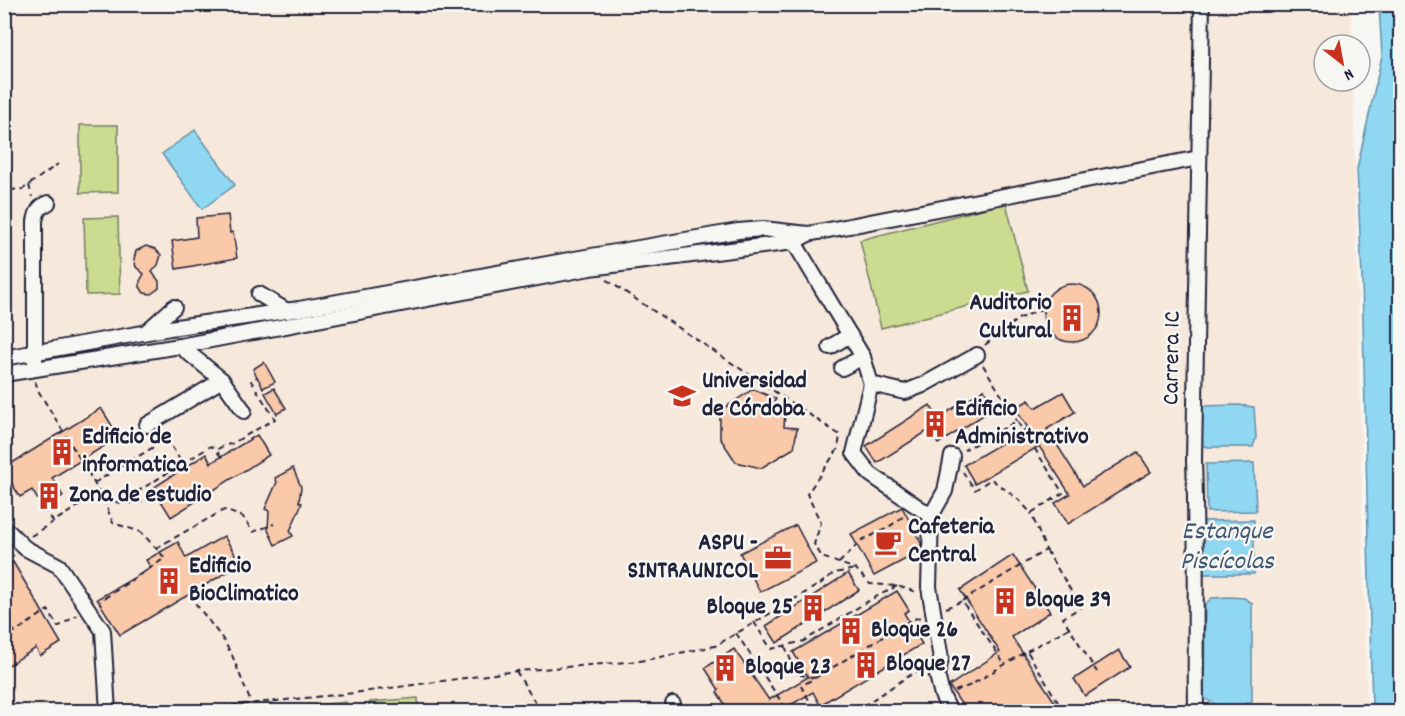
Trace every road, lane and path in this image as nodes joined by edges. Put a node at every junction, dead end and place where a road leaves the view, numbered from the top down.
1 (1202, 4) edge
2 (1199, 158) junction
3 (58, 164) dead end
4 (10, 190) dead end
5 (48, 203) dead end
6 (780, 230) junction
7 (808, 234) junction
8 (794, 242) junction
9 (590, 268) junction
10 (445, 290) junction
11 (258, 294) dead end
12 (174, 308) dead end
13 (1044, 308) dead end
14 (296, 314) junction
15 (145, 333) junction
16 (850, 334) junction
17 (180, 346) junction
18 (830, 347) dead end
19 (35, 353) junction
20 (977, 356) junction
21 (863, 357) junction
22 (4, 358) edge
23 (842, 368) dead end
24 (34, 369) junction
25 (4, 374) edge
26 (222, 380) junction
27 (871, 384) junction
28 (271, 403) dead end
29 (266, 406) dead end
30 (244, 411) dead end
31 (1017, 421) junction
32 (147, 425) dead end
33 (216, 450) dead end
34 (952, 456) joint
35 (183, 465) junction
36 (949, 471) junction
37 (94, 484) junction
38 (174, 484) dead end
39 (99, 493) junction
40 (105, 502) junction
41 (119, 503) junction
42 (916, 507) junction
43 (43, 508) dead end
44 (1031, 513) junction
45 (931, 516) junction
46 (53, 521) junction
47 (274, 524) dead end
48 (4, 530) edge
49 (25, 548) junction
50 (156, 548) junction
51 (1046, 550) junction
52 (838, 563) junction
53 (856, 569) junction
54 (897, 586) junction
55 (929, 587) junction
56 (189, 594) dead end
57 (962, 601) junction
58 (87, 609) junction
59 (932, 613) junction
60 (754, 622) junction
61 (4, 627) edge
62 (1069, 628) junction
63 (736, 633) junction
64 (785, 646) junction
65 (1027, 651) junction
66 (941, 659) junction
67 (792, 663) junction
68 (1005, 665) junction
69 (516, 671) junction
70 (1097, 672) dead end
71 (764, 676) junction
72 (814, 678) junction
73 (942, 695) junction
74 (251, 704) junction
75 (108, 711) edge
76 (169, 711) edge
77 (541, 711) edge
78 (788, 711) edge
79 (819, 711) edge
80 (854, 711) edge
81 (950, 711) edge
82 (1064, 711) edge
83 (1196, 711) edge

1 - 2 street, Carrera 1C
2 - 7 street
2 - 83 street, Carrera 1C
3 - 4 path
5 - 19 street
6 - 7 street
6 - 8 street
6 - 10 street
7 - 8 street
8 - 9 street
8 - 16 street
9 - 10 street
9 - 52 path
10 - 14 street
11 - 14 street
12 - 15 street
13 - 20 path
14 - 15 street
14 - 17 street
15 - 19 street
16 - 18 street
16 - 21 street
17 - 24 street
17 - 26 street
19 - 22 street
19 - 24 street
20 - 27 street
20 - 31 path
21 - 23 street
21 - 27 street
24 - 25 street
24 - 37 path
26 - 30 street
26 - 32 street
27 - 42 street
28 - 29 path
31 - 34 path
31 - 44 path
33 - 35 path
34 - 36 street
35 - 37 path
35 - 41 path
36 - 44 path
36 - 45 street
37 - 39 path
38 - 41 path
39 - 40 path
39 - 46 path
40 - 41 path
40 - 50 path
42 - 45 street
42 - 52 path
43 - 46 path
44 - 51 path
45 - 55 street
46 - 49 path
47 - 50 path
48 - 49 street
49 - 58 street
50 - 58 path
51 - 57 path
51 - 62 path
52 - 53 path
53 - 54 path
53 - 60 path
54 - 55 path
54 - 64 path
55 - 59 street
56 - 74 path
57 - 59 path
57 - 68 path
58 - 61 path
58 - 75 street
59 - 66 street
59 - 72 path
60 - 63 path
60 - 64 path
62 - 65 path
62 - 70 path
63 - 69 path
63 - 71 path
64 - 67 path
65 - 68 path
65 - 82 path
66 - 73 street
66 - 80 path
67 - 71 path
67 - 72 path
68 - 73 path
69 - 74 path
69 - 77 path
71 - 78 path
72 - 79 path
73 - 81 street
74 - 76 path

